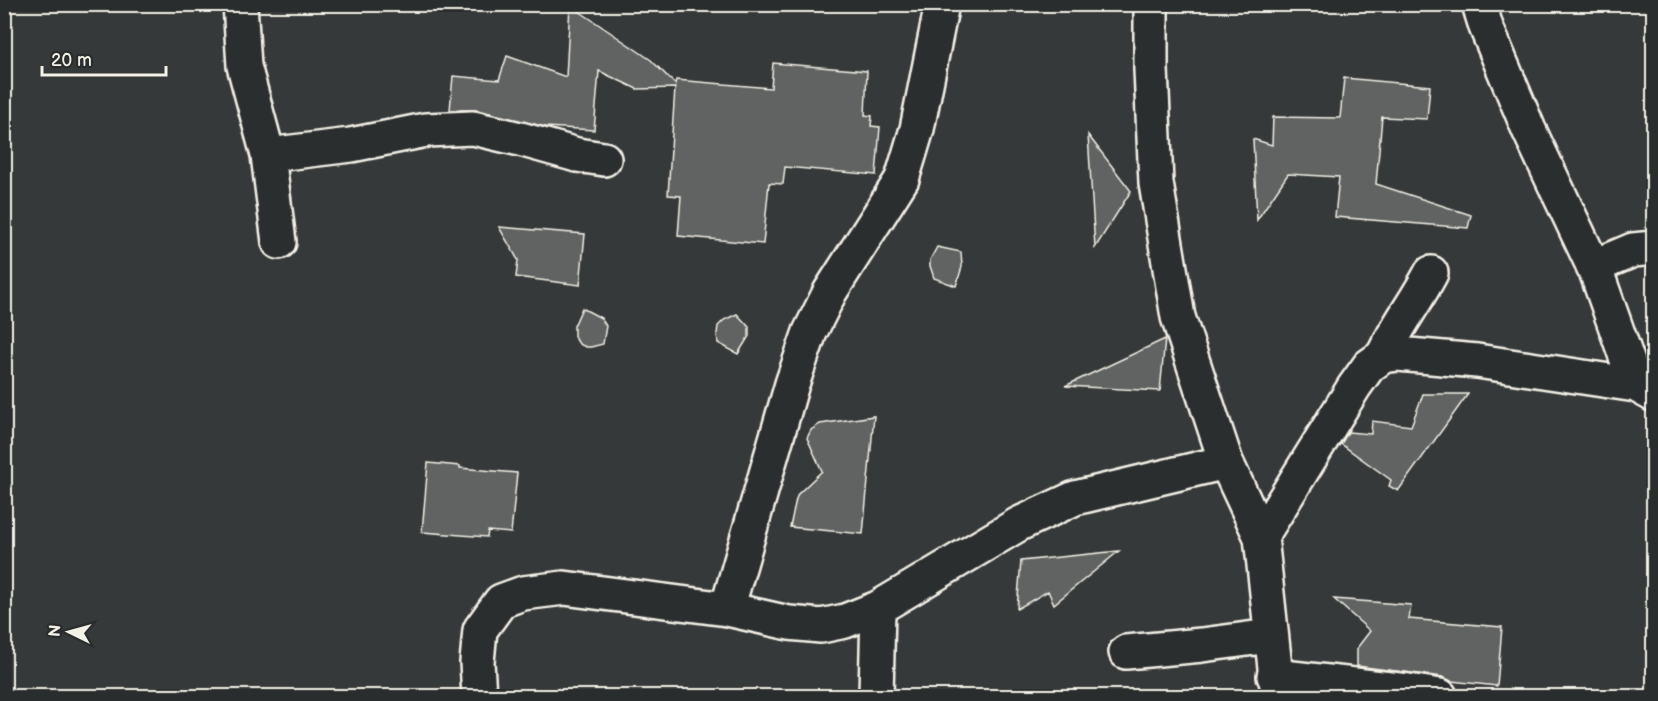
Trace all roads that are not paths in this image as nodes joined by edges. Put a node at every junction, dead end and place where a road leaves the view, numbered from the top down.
1 (240, 4) edge
2 (942, 4) edge
3 (1151, 4) edge
4 (1479, 4) edge
5 (268, 155) junction
6 (604, 159) dead end
7 (279, 242) dead end
8 (1653, 248) edge
9 (1593, 267) junction
10 (1431, 273) dead end
11 (1383, 356) junction
12 (1645, 390) edge
13 (1226, 462) junction
14 (1261, 537) junction
15 (878, 608) junction
16 (727, 609) junction
17 (1270, 636) junction
18 (1126, 652) dead end
19 (1276, 686) edge
20 (479, 696) edge
21 (876, 696) edge
22 (1440, 696) edge

1 - 5 street
2 - 16 street
3 - 13 street
4 - 9 street
5 - 6 street
5 - 7 street
8 - 9 street
9 - 12 street
10 - 11 street
11 - 12 street
11 - 14 street
13 - 14 street
13 - 15 street
14 - 17 street
15 - 16 street
15 - 21 street
16 - 20 street
17 - 18 street
17 - 19 street
19 - 22 street

